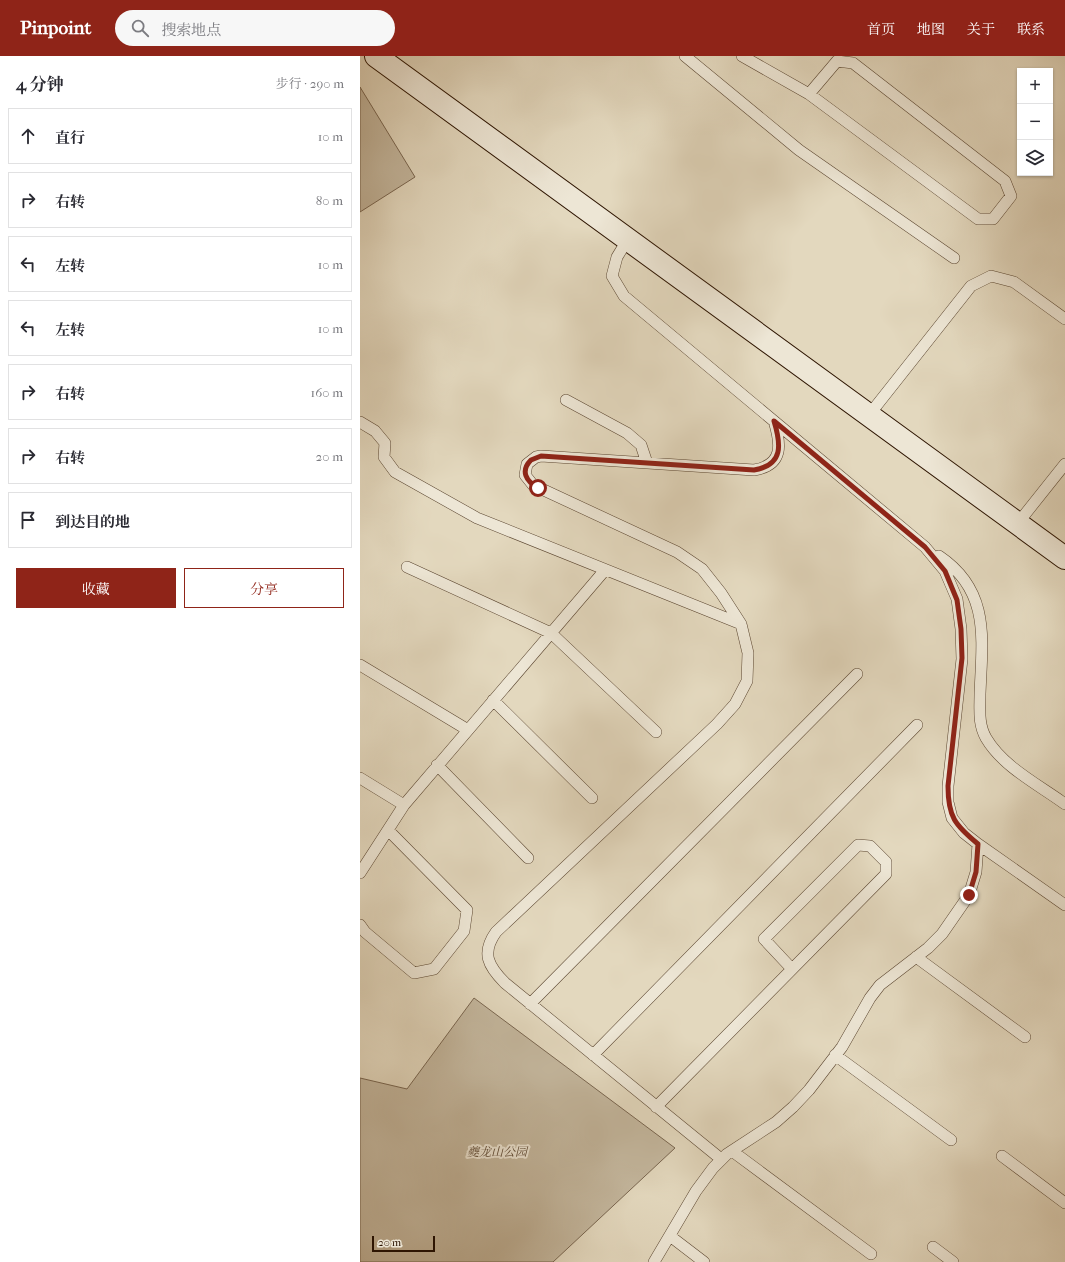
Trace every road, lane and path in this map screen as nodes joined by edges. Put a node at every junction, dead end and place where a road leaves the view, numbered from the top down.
1 (376, 56) edge
2 (685, 56) edge
3 (742, 56) edge
4 (809, 94) junction
5 (628, 239) junction
6 (954, 258) dead end
7 (1065, 320) edge
8 (566, 400) dead end
9 (869, 415) junction
10 (774, 421) junction
11 (360, 422) edge
12 (647, 463) junction
13 (1065, 464) edge
14 (1018, 524) junction
15 (925, 547) junction
16 (1065, 558) edge
17 (407, 567) dead end
18 (605, 570) junction
19 (741, 624) junction
20 (551, 633) junction
21 (360, 665) edge
22 (857, 674) dead end
23 (493, 700) junction
24 (917, 725) dead end
25 (468, 730) junction
26 (656, 732) dead end
27 (437, 766) junction
28 (360, 778) edge
29 (592, 798) dead end
30 (1065, 804) edge
31 (404, 805) junction
32 (388, 830) junction
33 (978, 844) junction
34 (528, 858) dead end
35 (360, 873) edge
36 (1065, 905) edge
37 (360, 925) edge
38 (916, 957) junction
39 (792, 969) junction
40 (530, 1004) junction
41 (1025, 1037) dead end
42 (593, 1055) junction
43 (836, 1055) junction
44 (656, 1107) junction
45 (951, 1140) dead end
46 (732, 1151) junction
47 (1002, 1156) dead end
48 (721, 1159) junction
49 (1065, 1203) edge
50 (670, 1236) junction
51 (933, 1248) dead end
52 (871, 1254) dead end
53 (654, 1262) edge
54 (704, 1262) edge
55 (953, 1262) edge

1 - 5 main road
2 - 6 lane
3 - 4 lane
4 - 4 lane
5 - 9 main road
5 - 10 lane
7 - 9 lane
8 - 12 lane
9 - 14 main road
10 - 12 lane
10 - 15 lane
11 - 18 lane
12 - 19 lane
13 - 14 lane
14 - 16 main road
15 - 30 lane
15 - 33 lane
17 - 20 lane
18 - 19 lane
18 - 20 lane
19 - 40 lane
20 - 23 lane
20 - 26 lane
21 - 25 lane
22 - 40 lane
23 - 25 lane
23 - 29 lane
24 - 42 lane
25 - 27 lane
27 - 31 lane
27 - 34 lane
28 - 31 lane
31 - 32 lane
32 - 35 lane
32 - 37 lane
33 - 36 lane
33 - 38 lane
38 - 41 lane
38 - 43 lane
39 - 39 lane
39 - 44 lane
40 - 42 lane
42 - 44 lane
43 - 45 lane
43 - 46 lane
44 - 48 lane
46 - 48 lane
46 - 52 lane
47 - 49 lane
48 - 50 lane
50 - 53 lane
50 - 54 lane
51 - 55 lane

